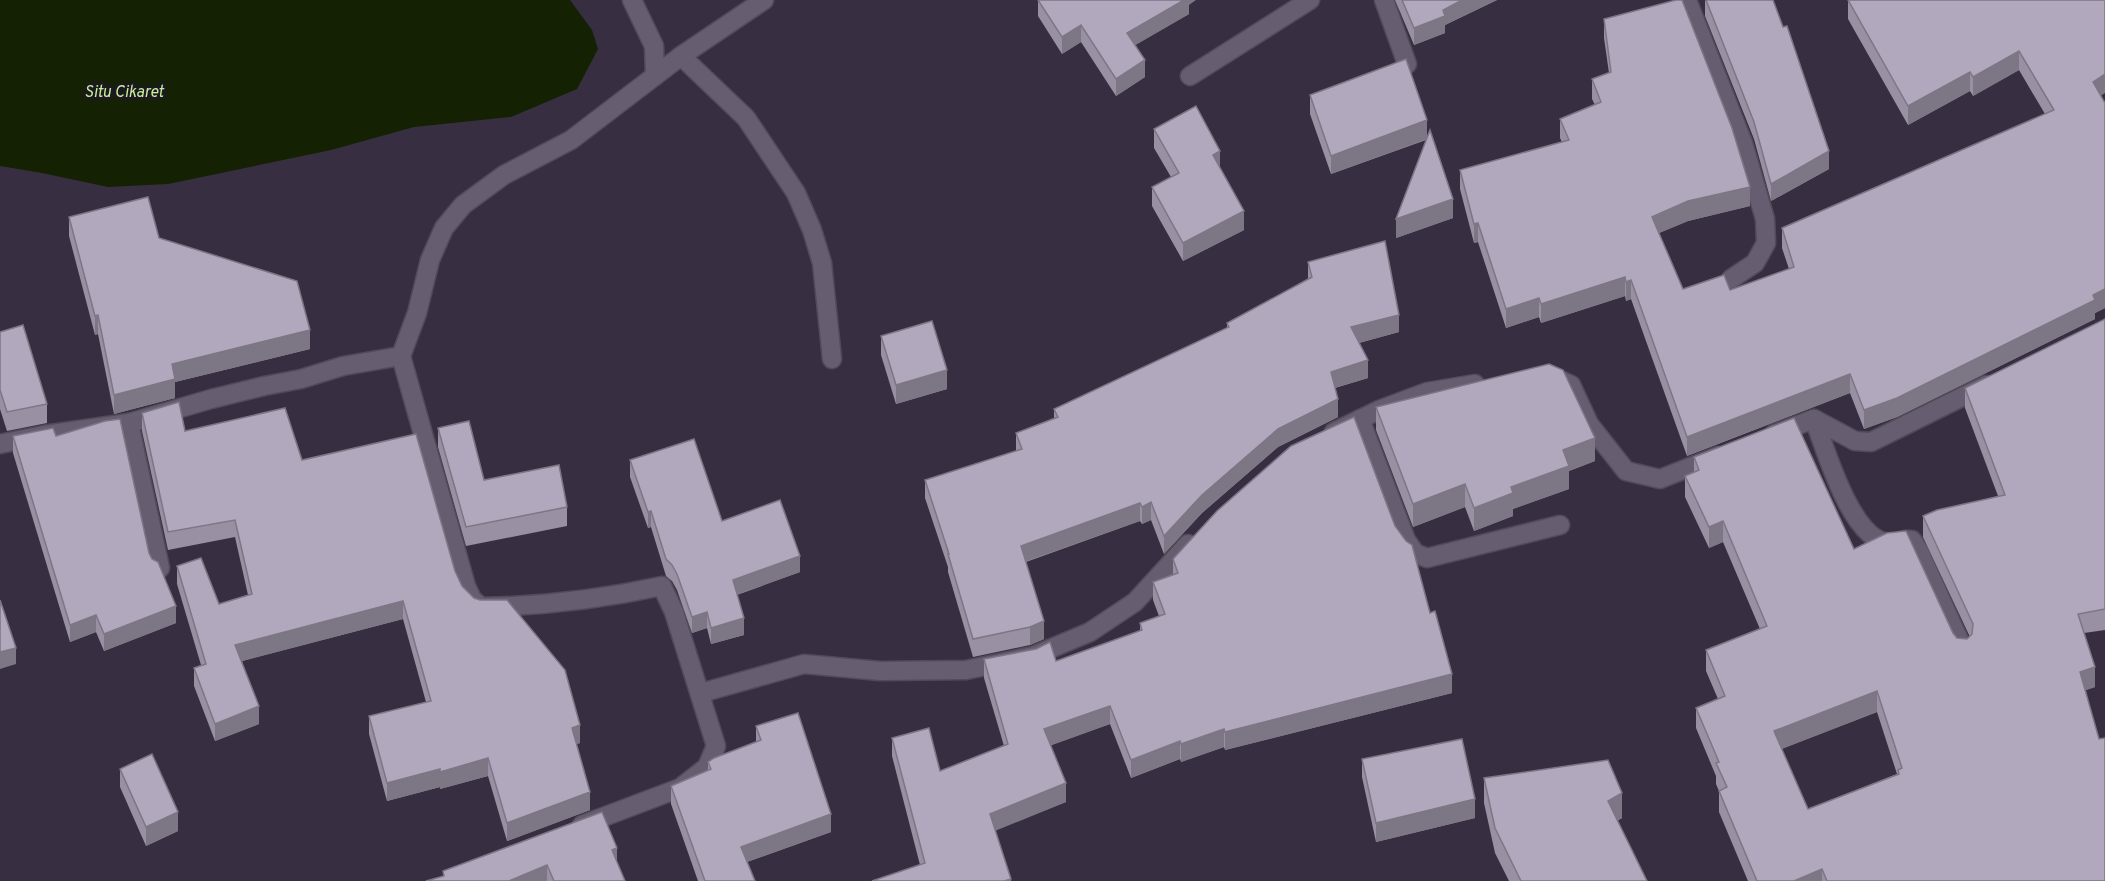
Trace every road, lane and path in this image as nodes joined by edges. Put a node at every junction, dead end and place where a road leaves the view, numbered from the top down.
1 (632, 0) edge
2 (765, 0) edge
3 (1310, 0) edge
4 (1384, 0) edge
5 (1687, 0) edge
6 (681, 56) junction
7 (1407, 64) edge
8 (655, 76) junction
9 (1190, 76) dead end
10 (1731, 279) dead end
11 (401, 356) junction
12 (832, 359) dead end
13 (1531, 374) edge
14 (1999, 379) edge
15 (1497, 380) edge
16 (1360, 419) junction
17 (1814, 419) junction
18 (129, 423) junction
19 (1317, 440) edge
20 (1759, 440) edge
21 (0, 444) edge
22 (1737, 449) edge
23 (1560, 525) dead end
24 (1202, 529) edge
25 (160, 568) edge
26 (1963, 649) edge
27 (701, 693) junction
28 (561, 832) edge

1 - 8 street
2 - 6 street
3 - 9 street
4 - 7 street
5 - 10 street
6 - 8 street
6 - 12 street
8 - 11 street
11 - 18 street
11 - 27 street
13 - 22 street
14 - 17 street
15 - 16 street
16 - 19 street
16 - 23 street
17 - 20 street
17 - 26 street
18 - 21 street
18 - 25 street
24 - 27 street
27 - 28 street

